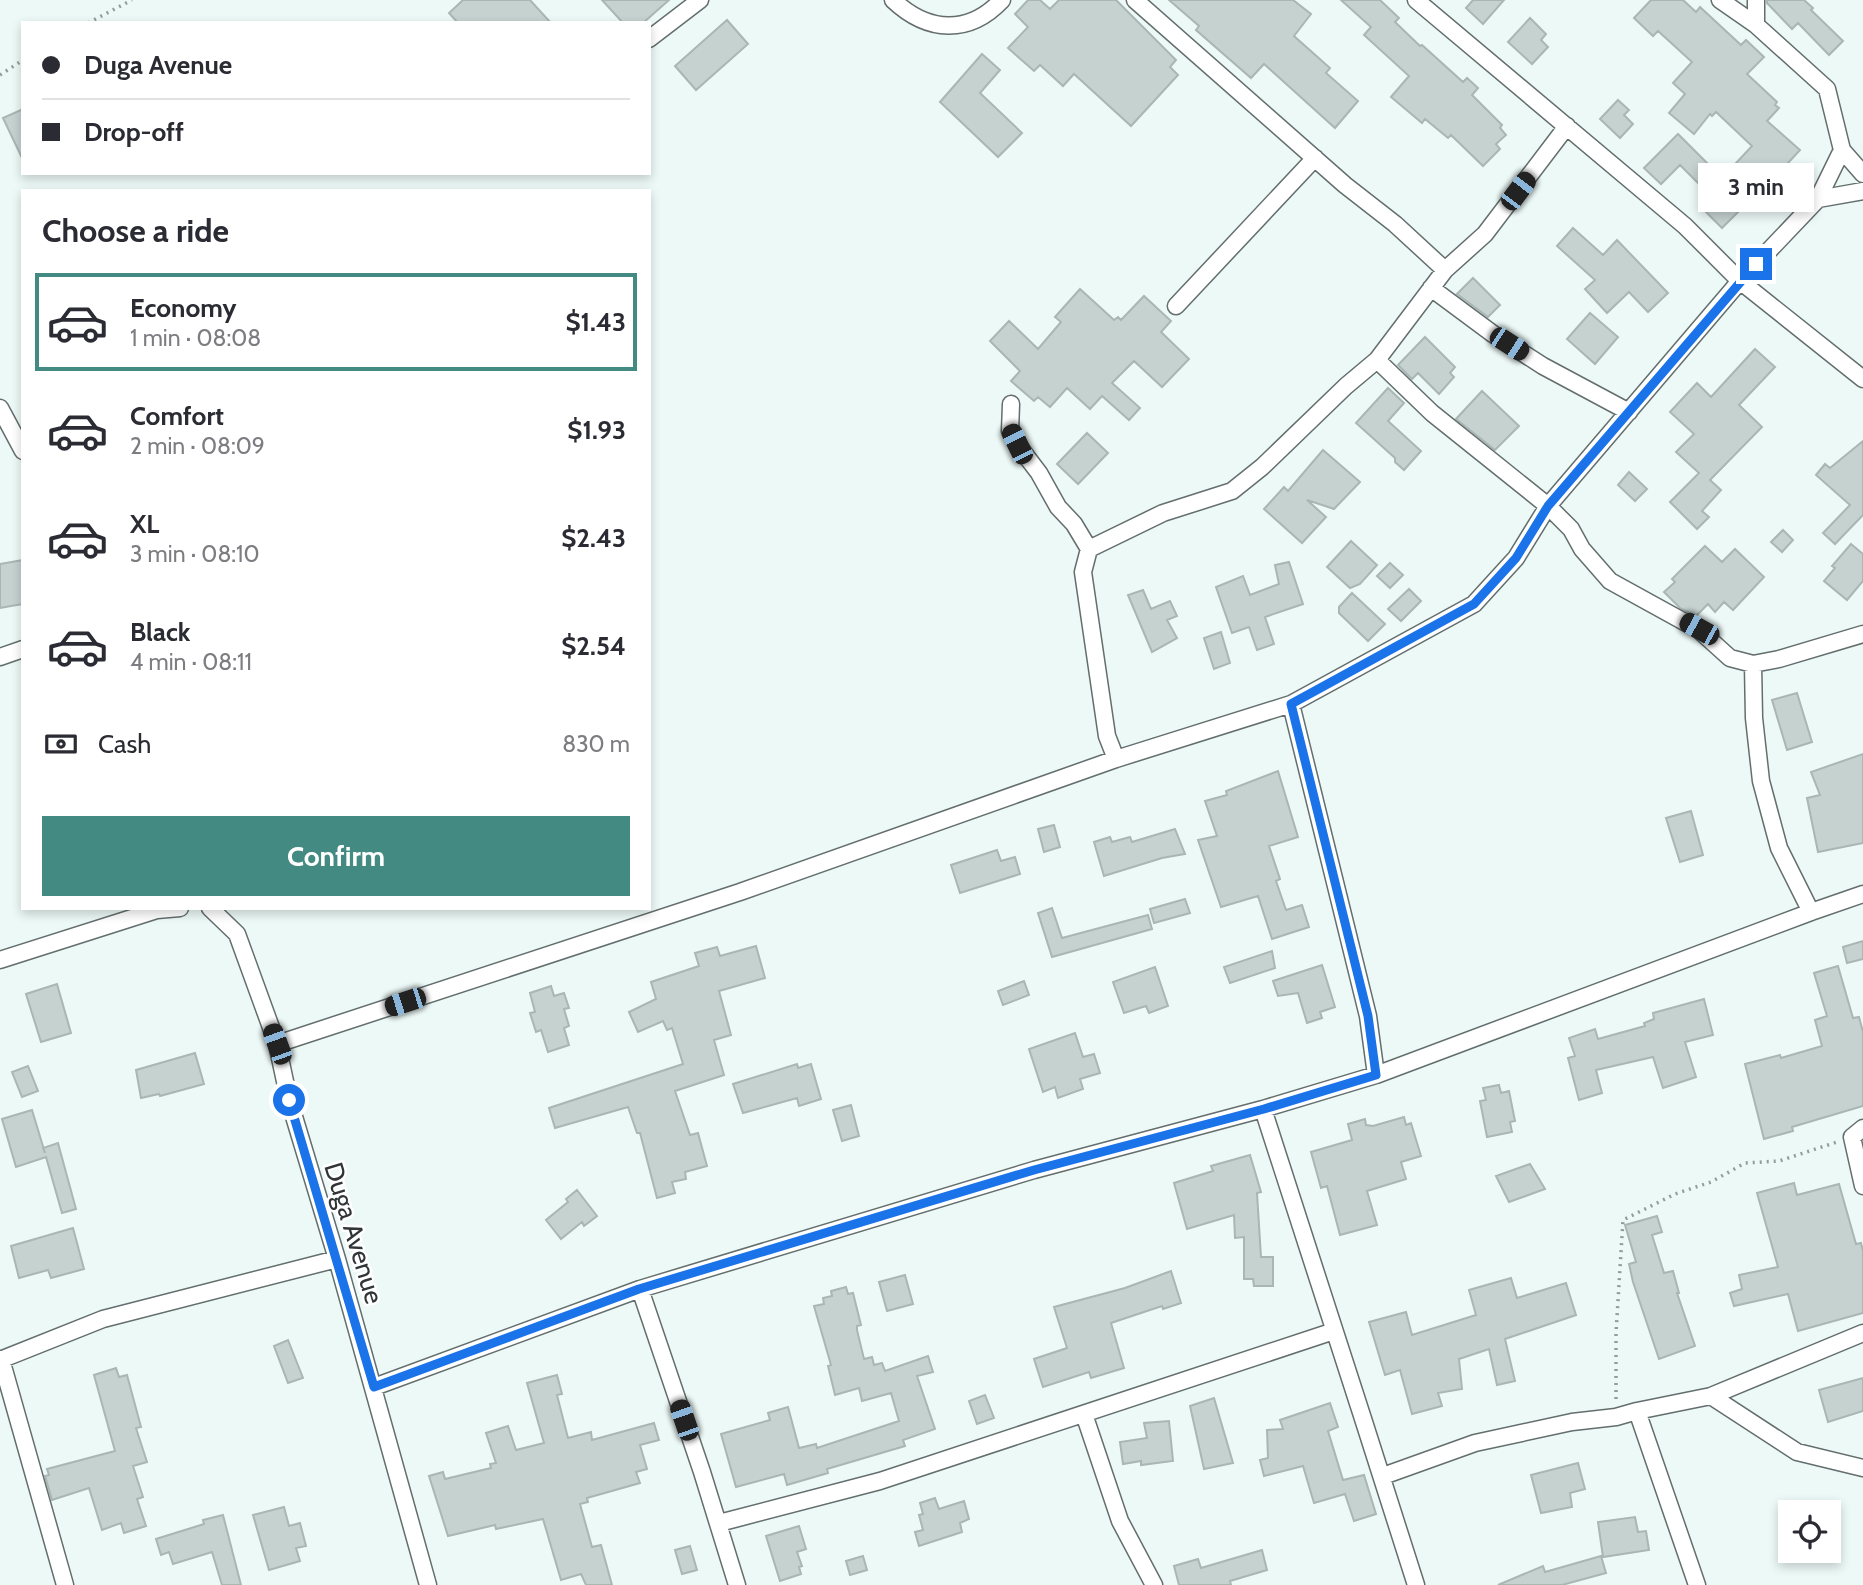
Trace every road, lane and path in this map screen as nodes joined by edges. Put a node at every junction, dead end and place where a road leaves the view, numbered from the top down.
1 (132, 0) edge
2 (700, 0) edge
3 (893, 0) edge
4 (1002, 0) edge
5 (1135, 0) edge
6 (1416, 0) edge
7 (1720, 0) edge
8 (1756, 0) edge
9 (92, 21) edge
10 (1756, 25) junction
11 (651, 37) edge
12 (21, 61) edge
13 (0, 75) edge
14 (1567, 126) junction
15 (1842, 150) junction
16 (1315, 158) junction
17 (1863, 174) edge
18 (1863, 191) edge
19 (1818, 199) junction
20 (1445, 270) junction
21 (1740, 281) junction
22 (1431, 288) junction
23 (1176, 306) dead end
24 (1377, 360) junction
25 (1863, 379) edge
26 (1011, 404) dead end
27 (0, 408) edge
28 (1629, 412) junction
29 (21, 448) edge
30 (1548, 506) junction
31 (1089, 550) junction
32 (1863, 634) edge
33 (21, 650) edge
34 (0, 657) edge
35 (1753, 664) junction
36 (1291, 704) junction
37 (1116, 759) junction
38 (1863, 894) edge
39 (157, 910) edge
40 (212, 910) edge
41 (1811, 912) junction
42 (0, 960) edge
43 (277, 1044) junction
44 (1376, 1075) junction
45 (1264, 1109) junction
46 (1858, 1133) edge
47 (1863, 1186) edge
48 (337, 1259) junction
49 (639, 1289) junction
50 (1334, 1331) junction
51 (1863, 1333) edge
52 (1, 1360) edge
53 (374, 1387) junction
54 (1712, 1396) junction
55 (1637, 1411) junction
56 (1084, 1414) junction
57 (1616, 1417) junction
58 (1863, 1468) edge
59 (1383, 1476) junction
60 (719, 1523) junction
61 (1415, 1582) edge
62 (65, 1585) edge
63 (428, 1585) edge
64 (737, 1585) edge
65 (1154, 1585) edge
66 (1397, 1585) edge
67 (1698, 1585) edge

1 - 9 path
2 - 11 street
3 - 4 street
5 - 16 street
6 - 14 street
7 - 10 street
8 - 10 street
10 - 15 street
12 - 13 path
14 - 20 street
14 - 21 street
15 - 17 street
15 - 19 street
16 - 20 street
16 - 23 street
18 - 19 street
19 - 21 street
20 - 22 street
21 - 25 street
21 - 28 street
22 - 24 street
22 - 28 street
24 - 30 street
24 - 31 street
26 - 31 street
27 - 29 street
28 - 30 street
30 - 35 street
30 - 36 street
31 - 37 street
32 - 35 street
33 - 34 street
35 - 41 street
36 - 37 street
36 - 44 street
37 - 43 street
38 - 41 street
39 - 42 street
40 - 43 street, Duga Avenue
41 - 44 street
43 - 48 street, Duga Avenue
44 - 45 street
45 - 49 street
45 - 50 street
46 - 47 street
46 - 57 path
48 - 52 street
48 - 53 street, Duga Avenue
49 - 53 street
49 - 60 street
50 - 56 street
50 - 59 street
51 - 54 street
52 - 62 street
53 - 63 street, Duga Avenue
54 - 55 street
54 - 58 street
55 - 57 street
55 - 67 street
56 - 60 street
56 - 65 street
57 - 59 street
59 - 61 street
60 - 64 street
61 - 66 street

